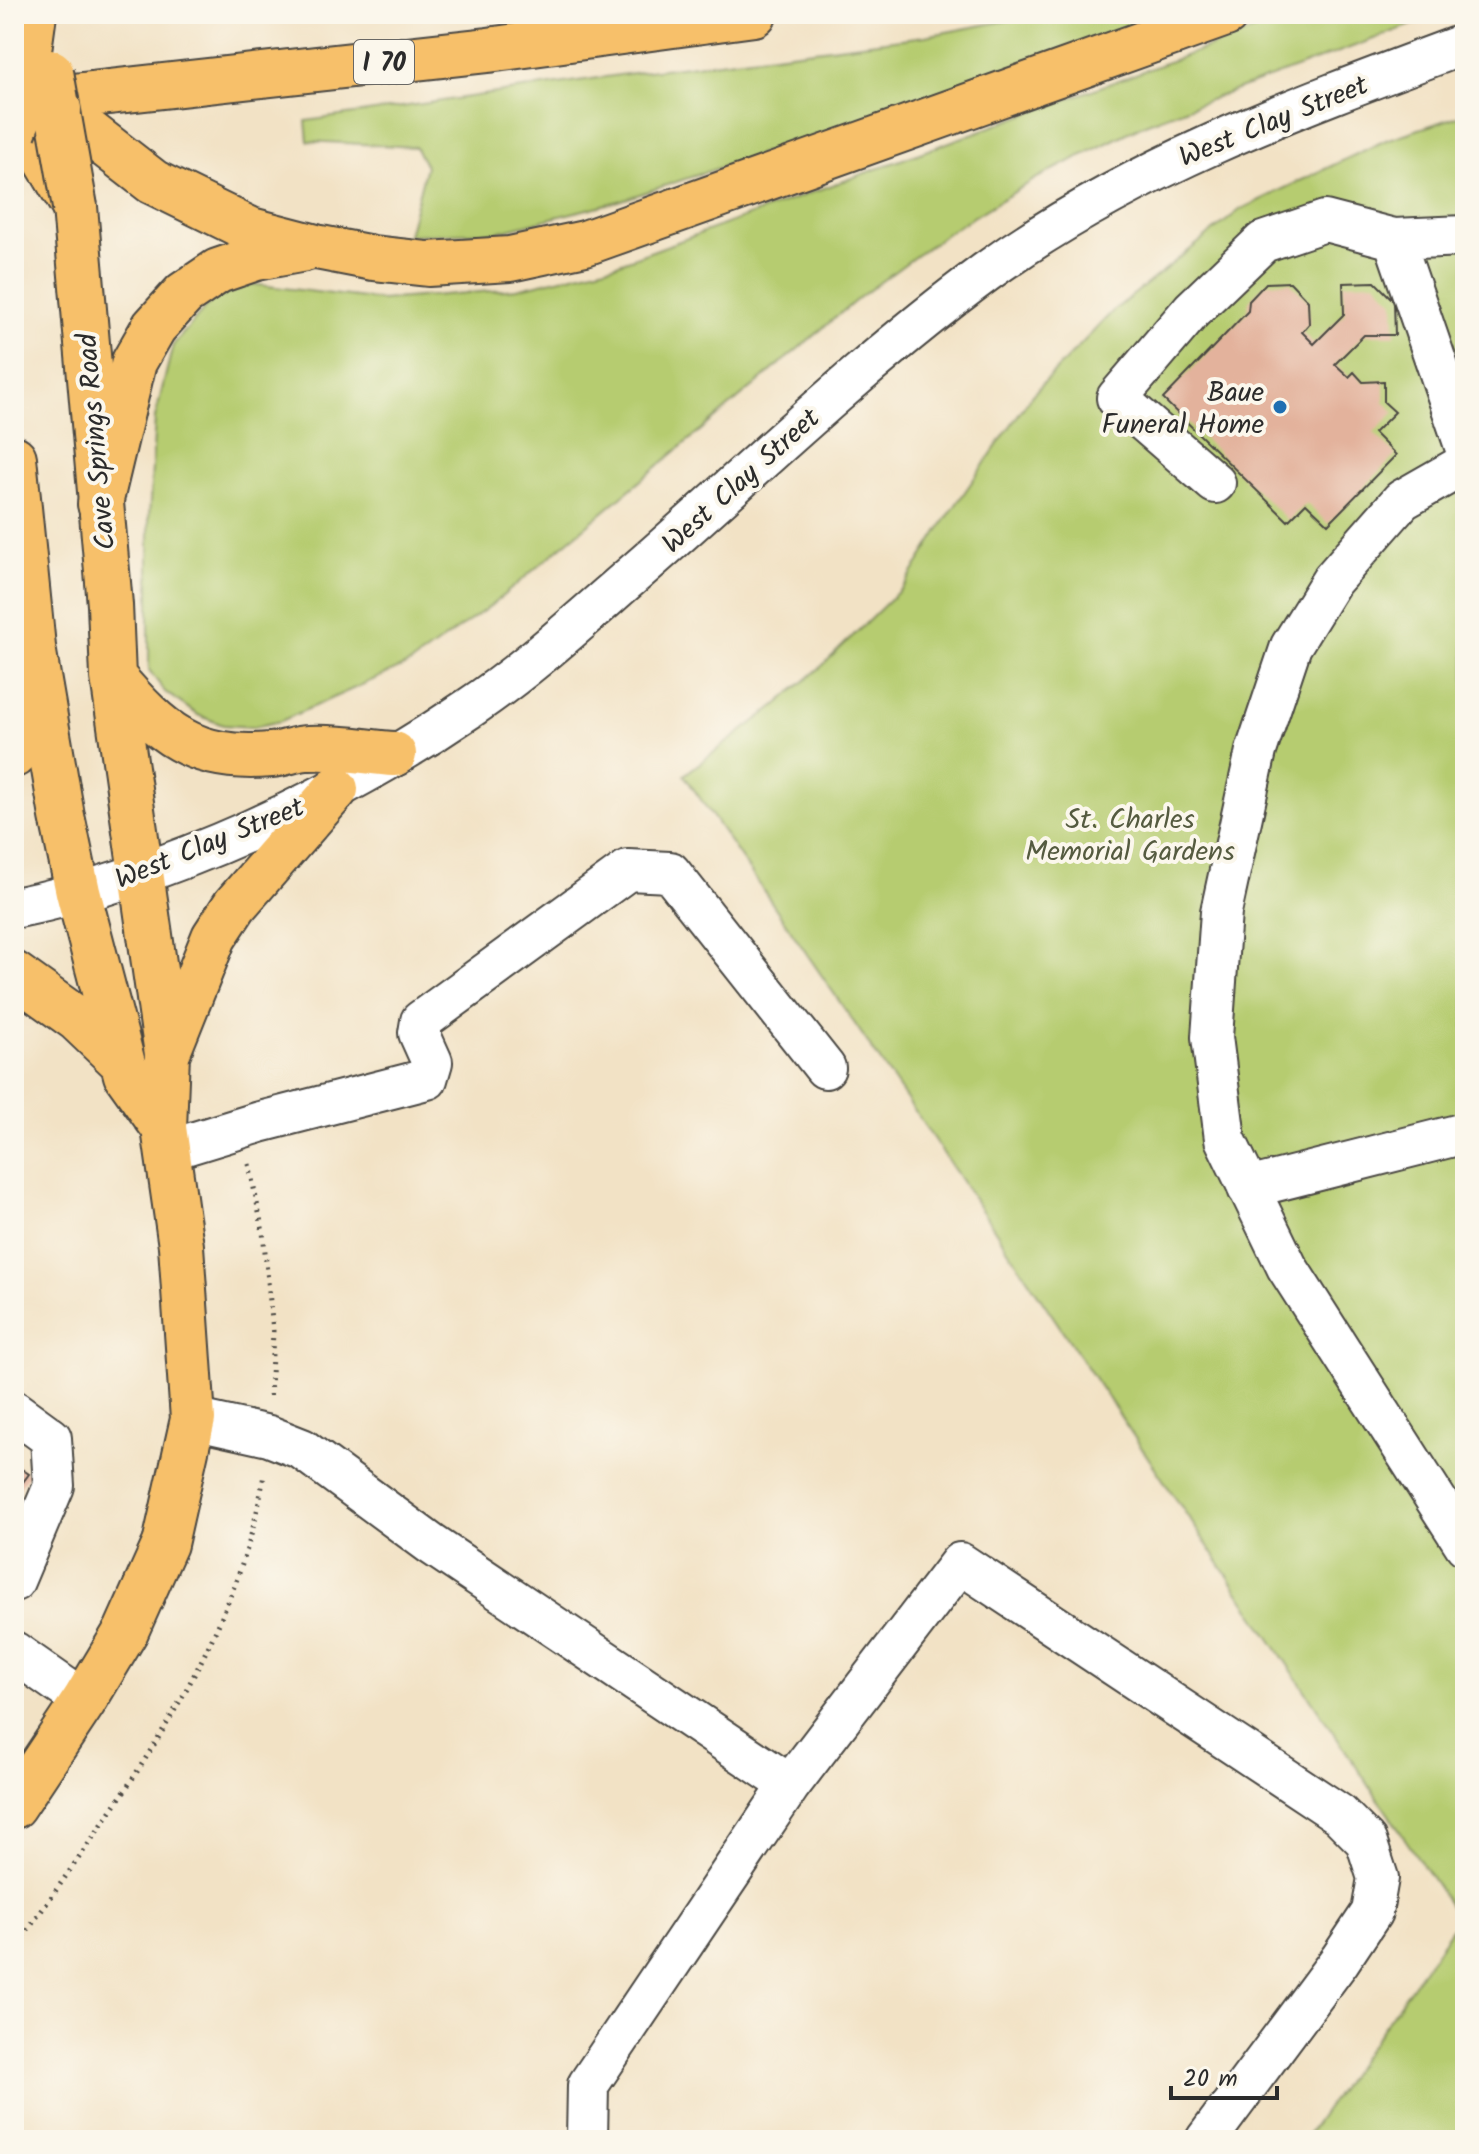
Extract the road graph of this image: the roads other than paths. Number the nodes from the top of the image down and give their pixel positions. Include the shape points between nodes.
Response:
1 (754, 14) edge
2 (1226, 14) edge
3 (27, 25) edge
4 (1465, 44) edge
5 (24, 113) edge
6 (1465, 236) edge
7 (1394, 239) junction
8 (316, 247) junction
9 (1449, 349) edge
10 (1465, 446) edge
11 (14, 458) edge
12 (1465, 464) edge
13 (1215, 483) dead end
14 (100, 504) junction
15 (33, 647) junction
16 (113, 677) junction
17 (394, 754) junction
18 (14, 755) edge
19 (336, 789) junction
20 (140, 871) junction
21 (78, 892) junction
22 (14, 908) edge
23 (14, 974) edge
24 (167, 1054) junction
25 (121, 1061) junction
26 (825, 1068) dead end
27 (1465, 1133) edge
28 (166, 1139) junction
29 (1248, 1188) junction
30 (14, 1411) edge
31 (193, 1419) junction
32 (1465, 1545) edge
33 (14, 1581) edge
34 (14, 1652) edge
35 (84, 1701) junction
36 (790, 1785) junction
37 (14, 1806) edge
38 (587, 2140) edge
39 (1206, 2140) edge

1 - 5 main road, I 70
2 - 8 main road via 585,243 510,259 428,264
3 - 5 main road, bridge
4 - 17 street, West Clay Street via 1161,166 988,271 832,398 583,619 469,709
5 - 8 main road via 251,230
5 - 14 main road, Cave Springs Road, bridge via 75,207
6 - 7 street
7 - 9 street
7 - 13 street via 1325,221 1263,242 1192,310 1117,398
8 - 14 main road via 218,271 184,294 154,327 134,362
9 - 10 street
11 - 15 main road
12 - 29 street via 1402,500 1332,580 1291,646 1256,751 1221,912 1212,1037 1225,1139
14 - 16 main road, Cave Springs Road
15 - 18 main road
15 - 21 main road
16 - 17 main road via 169,734 219,754 273,755 308,748
16 - 20 main road, Cave Springs Road
17 - 19 street, West Clay Street
19 - 20 street, West Clay Street via 260,826
19 - 24 main road via 235,905 214,937
20 - 21 street, West Clay Street
20 - 24 main road, Cave Springs Road
21 - 22 street, West Clay Street
21 - 25 main road
23 - 25 main road via 77,1019
24 - 28 main road
25 - 28 main road
26 - 28 street via 670,872 628,870 421,1021 419,1033 432,1062 427,1079 260,1122
27 - 29 street
28 - 31 main road via 181,1246
29 - 32 street via 1287,1267
30 - 33 street via 51,1438 54,1486
31 - 35 main road via 165,1544 126,1631
31 - 36 street via 302,1449 431,1544
34 - 35 street
35 - 37 main road
36 - 38 street via 588,2085
36 - 39 street via 960,1563 1339,1814 1366,1841 1378,1878 1372,1912

